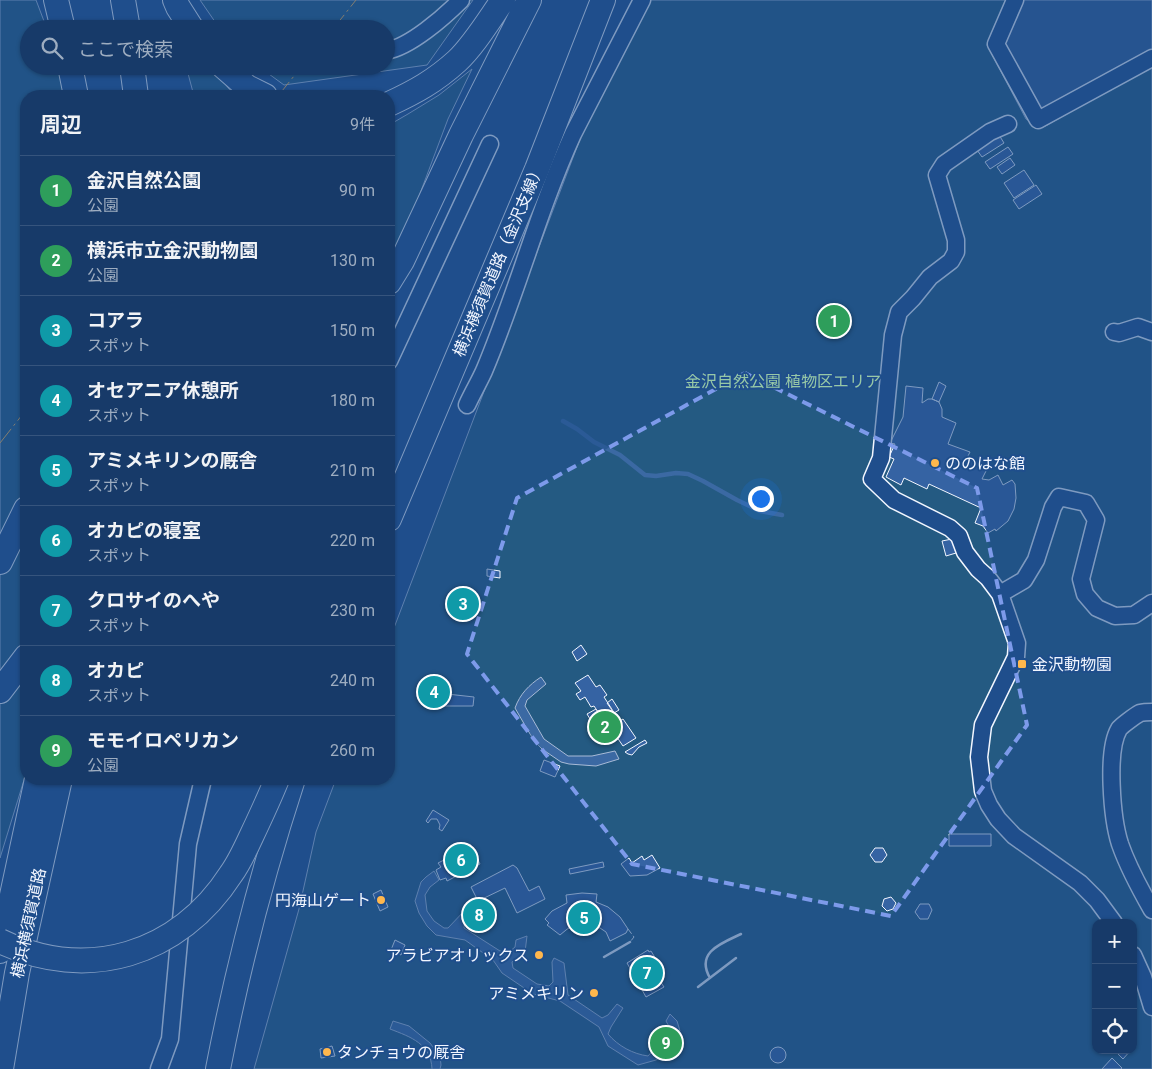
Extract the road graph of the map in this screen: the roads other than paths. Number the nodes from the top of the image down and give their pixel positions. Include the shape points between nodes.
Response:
1 (56, 0) edge
2 (123, 0) edge
3 (175, 0) edge
4 (461, 0) edge
5 (503, 0) edge
6 (529, 0) edge
7 (603, 0) edge
8 (642, 0) edge
9 (1015, 0) edge
10 (61, 20) edge
11 (126, 20) edge
12 (186, 20) edge
13 (395, 48) edge
14 (1152, 58) edge
15 (72, 75) edge
16 (133, 75) edge
17 (234, 75) edge
18 (75, 90) edge
19 (135, 90) edge
20 (254, 90) edge
21 (395, 101) edge
22 (1008, 124) dead end
23 (490, 144) dead end
24 (395, 272) edge
25 (1114, 332) dead end
26 (1152, 332) edge
27 (395, 347) edge
28 (467, 405) dead end
29 (395, 504) edge
30 (20, 521) edge
31 (0, 562) edge
32 (1000, 594) junction
33 (1152, 604) edge
34 (20, 665) edge
35 (0, 691) edge
36 (1152, 712) edge
37 (36, 785) edge
38 (59, 785) edge
39 (202, 785) edge
40 (275, 785) edge
41 (291, 785) edge
42 (1152, 910) edge
43 (1111, 919) edge
44 (0, 941) edge
45 (0, 951) edge
46 (1137, 960) edge
47 (1147, 973) edge
48 (1152, 1007) edge
49 (1, 1069) edge
50 (159, 1069) edge
51 (218, 1069) edge

1 - 10 highway
2 - 11 highway
3 - 12 highway
4 - 13 lane via 424,32
5 - 21 highway via 458,60 438,77
6 - 24 highway
7 - 29 highway, 横浜横須賀道路（金沢支線） via 537,170
8 - 28 lane via 565,152 490,356
9 - 14 lane via 996,44 1038,120
15 - 18 highway
16 - 19 highway
17 - 20 highway
22 - 32 lane via 990,132 944,164 937,175 956,240 956,252 951,261 930,277 899,312 893,335 881,458 872,479 894,500 950,528 959,536 965,552
23 - 27 lane
25 - 26 lane via 1138,327
30 - 31 highway
32 - 33 lane via 1024,580 1036,560 1059,497 1086,503 1096,520 1081,579 1085,594 1097,608 1115,616 1134,614
32 - 43 lane via 1017,643 1016,657 983,725 979,757 983,791 998,819 1014,836 1080,883
34 - 35 highway
36 - 42 lane via 1139,713 1120,728 1111,766 1120,842
37 - 45 highway, 横浜横須賀道路
38 - 49 highway, 横浜横須賀道路 via 17,974
39 - 50 lane via 188,844 170,1039
40 - 44 highway, bridge via 232,874 215,896 178,931 123,956 88,960 49,958
41 - 51 highway via 255,911
46 - 47 lane
47 - 48 lane

